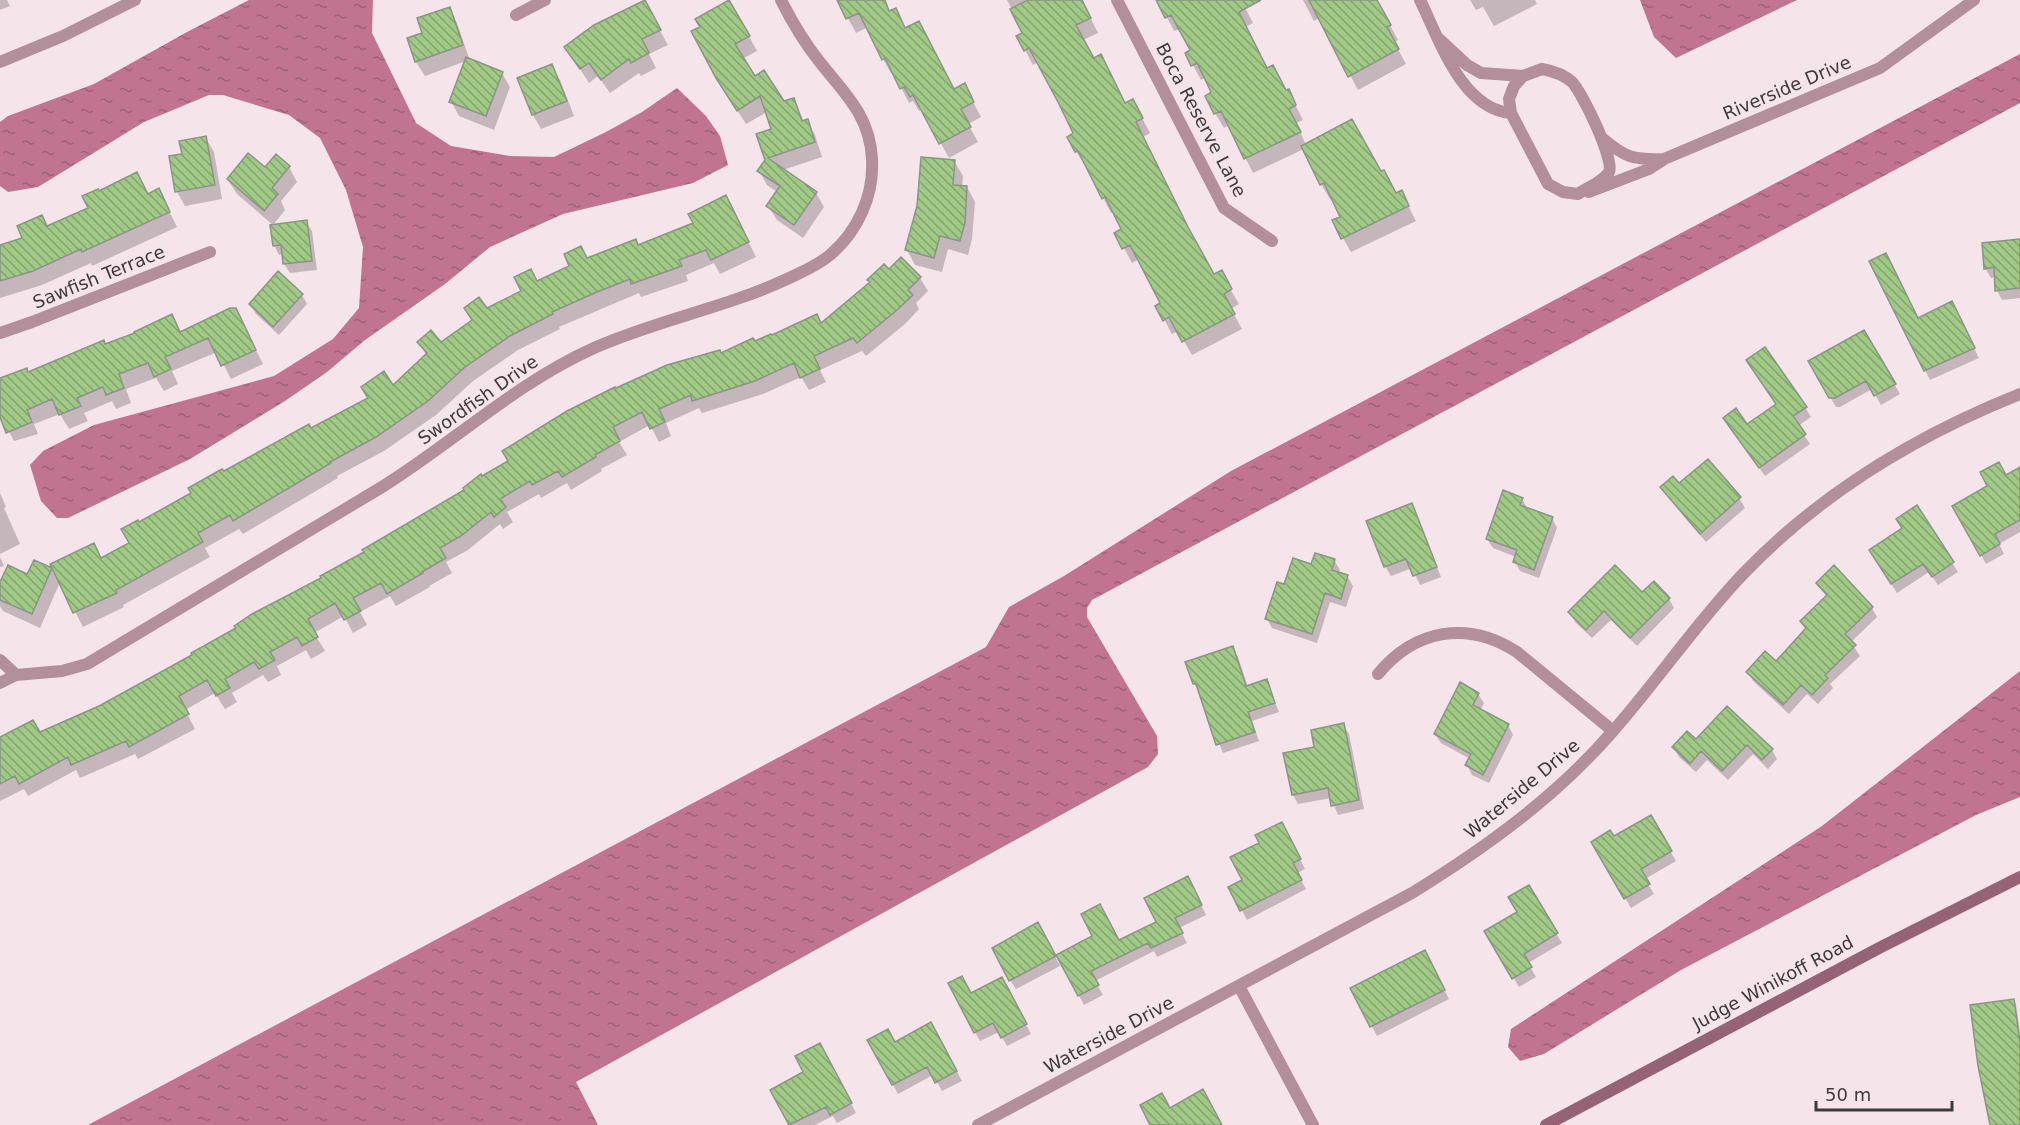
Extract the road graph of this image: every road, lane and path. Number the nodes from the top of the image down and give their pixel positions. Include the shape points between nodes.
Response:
1 (135, 0) edge
2 (545, 0) edge
3 (781, 0) edge
4 (1117, 0) edge
5 (1420, 0) edge
6 (1974, 0) edge
7 (516, 15) dead end
8 (1439, 39) junction
9 (0, 62) edge
10 (1523, 76) junction
11 (1511, 113) junction
12 (1602, 138) junction
13 (1664, 159) junction
14 (1578, 194) junction
15 (1272, 241) dead end
16 (210, 252) dead end
17 (0, 333) edge
18 (2020, 394) edge
19 (0, 660) edge
20 (1378, 674) dead end
21 (16, 675) junction
22 (0, 682) edge
23 (1612, 732) junction
24 (2020, 877) edge
25 (1239, 986) junction
26 (978, 1125) edge
27 (1313, 1125) edge
28 (1546, 1125) edge

1 - 9 street
2 - 7 street
3 - 21 street, Swordfish Drive via 803,40 855,105 869,140 872,158 867,199 852,230 829,256 775,284 594,348 549,371 408,471 87,664 62,671
4 - 15 street, Boca Reserve Lane via 1224,207
5 - 8 street
6 - 13 street, Riverside Drive via 1880,68
8 - 10 street via 1481,73
8 - 11 street via 1448,60 1484,104 1498,112
10 - 11 street via 1509,99
10 - 12 street via 1542,69 1558,72 1573,83
11 - 14 street via 1548,184
12 - 13 street, Riverside Drive via 1635,159
12 - 14 street via 1610,165 1608,173
13 - 14 street via 1614,184
16 - 17 street, Sawfish Terrace
18 - 23 street, Waterside Drive via 1926,436 1877,465 1785,534 1696,627
19 - 21 street
20 - 23 street via 1397,654 1425,639 1457,633 1482,635 1517,652
21 - 22 street, Swordfish Drive
23 - 25 street, Waterside Drive via 1556,788 1463,862
24 - 28 street, Judge Winikoff Road
25 - 26 street, Waterside Drive
25 - 27 street

